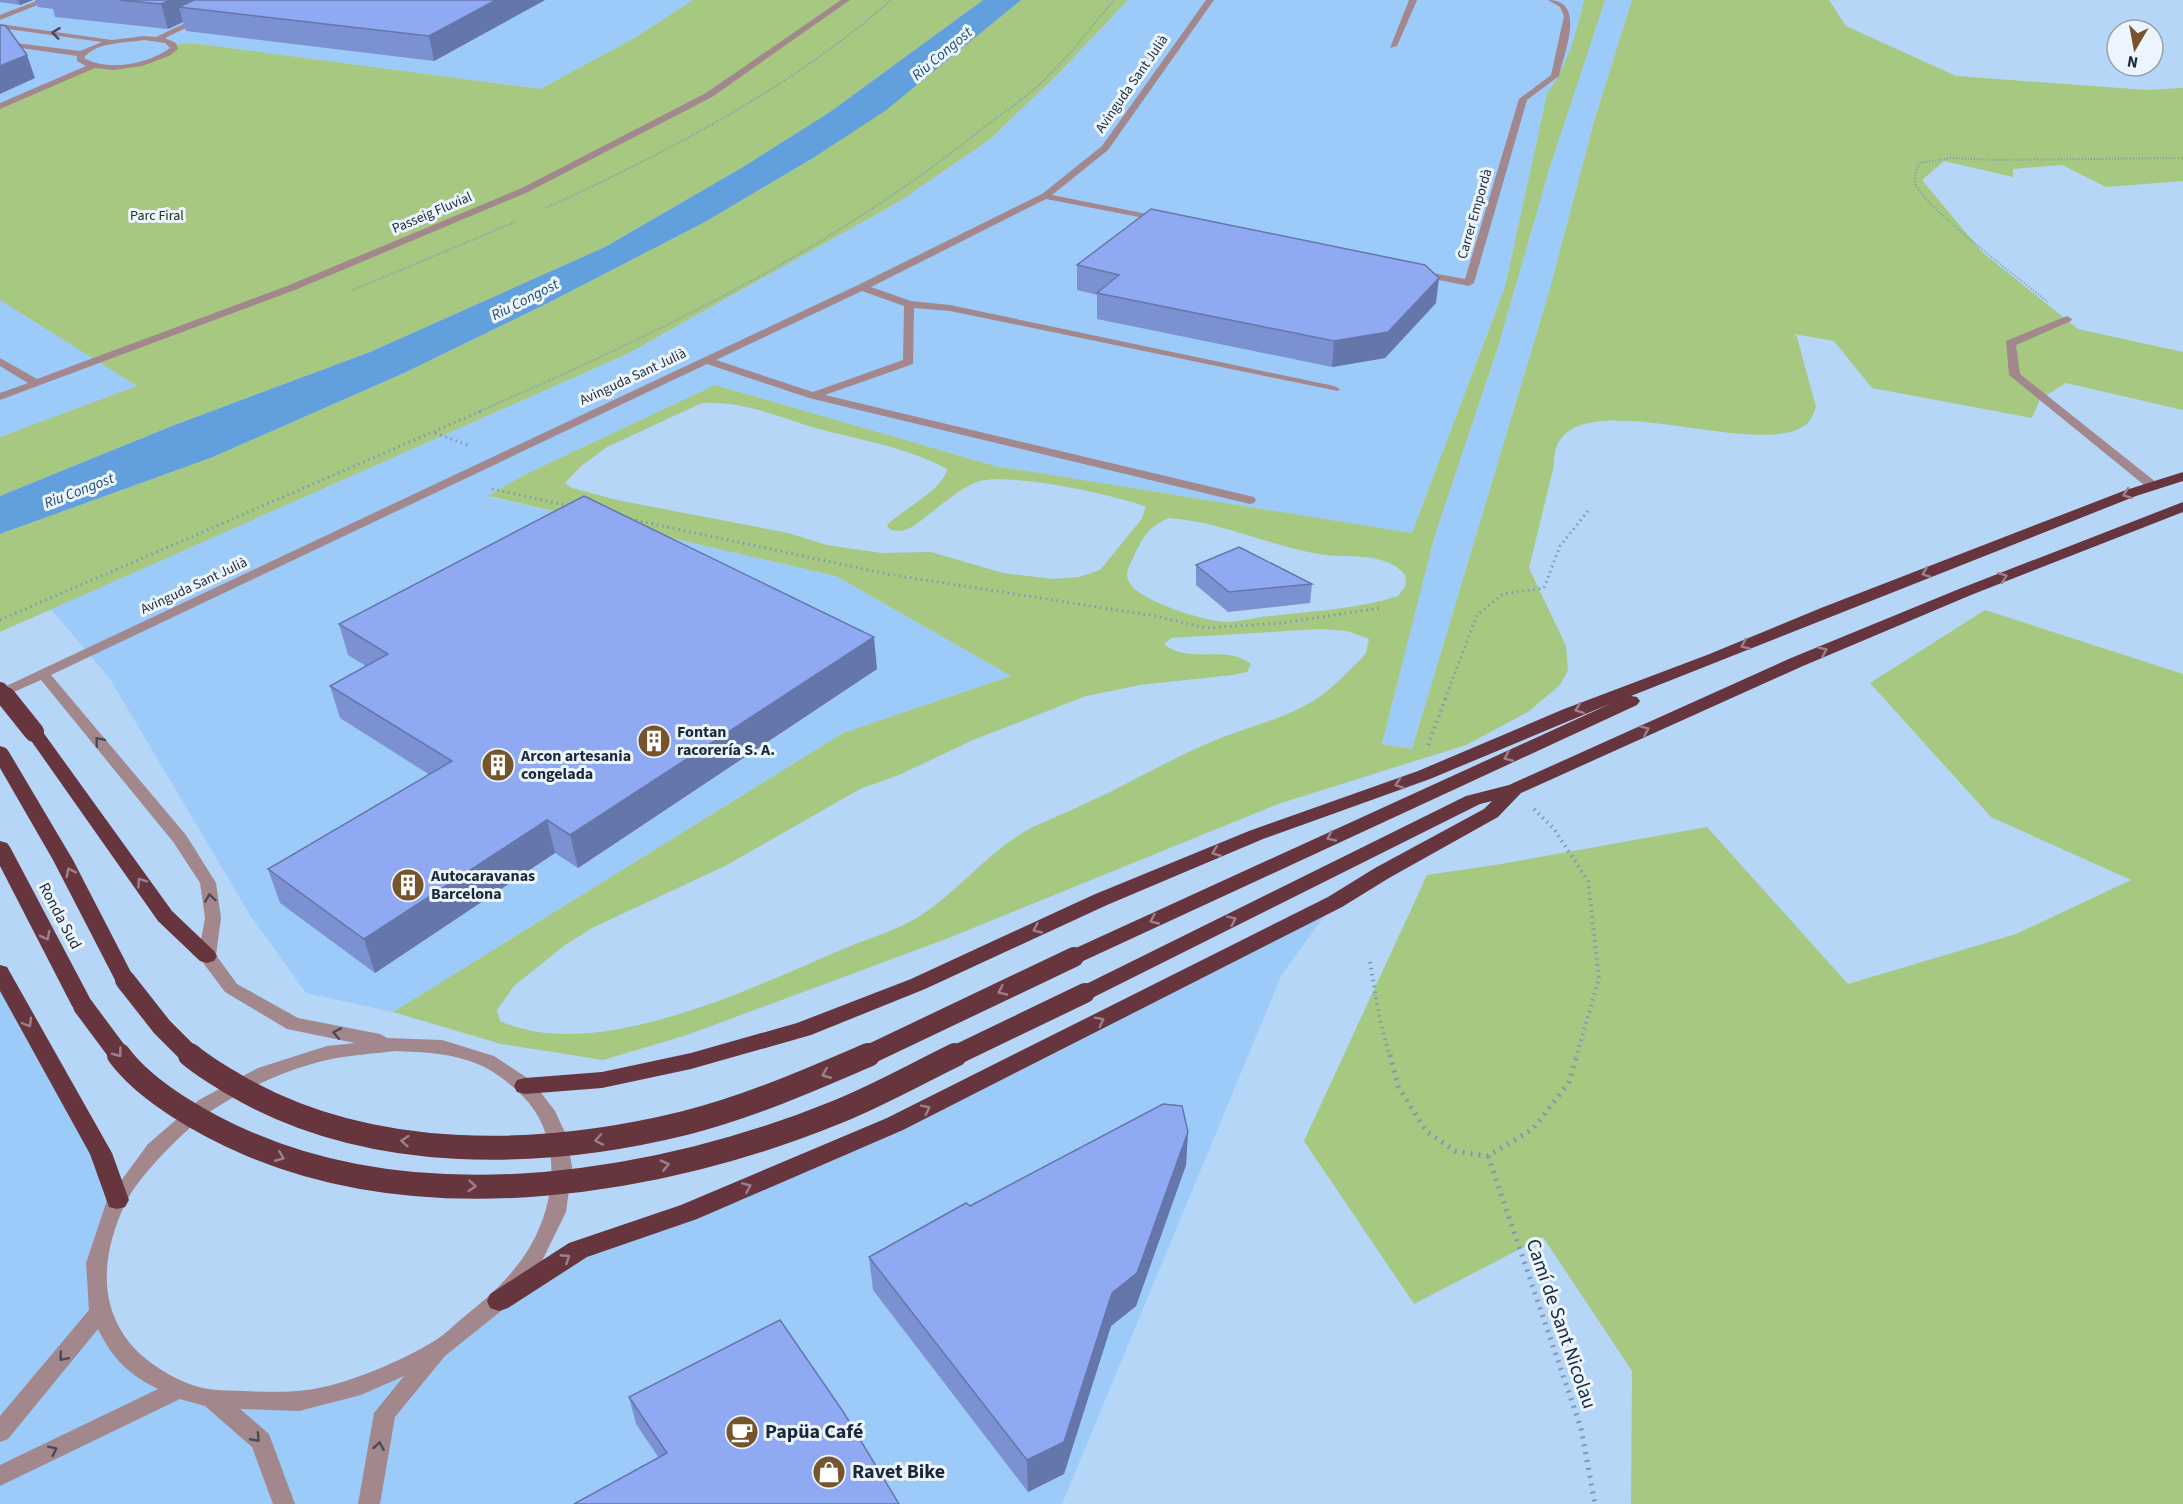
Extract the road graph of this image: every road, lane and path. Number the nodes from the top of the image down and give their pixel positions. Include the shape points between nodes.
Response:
1 (46, 0) edge
2 (846, 0) edge
3 (1114, 0) edge
4 (1210, 0) edge
5 (1413, 0) edge
6 (1552, 0) edge
7 (212, 15) edge
8 (0, 18) edge
9 (0, 26) edge
10 (158, 39) junction
11 (112, 42) junction
12 (0, 43) edge
13 (1393, 46) dead end
14 (82, 54) junction
15 (94, 65) junction
16 (21, 88) edge
17 (38, 90) junction
18 (0, 106) edge
19 (2183, 158) edge
20 (1045, 196) junction
21 (1171, 222) edge
22 (1412, 272) edge
23 (862, 287) junction
24 (909, 304) junction
25 (2067, 319) joint
26 (705, 360) junction
27 (0, 361) edge
28 (36, 383) junction
29 (1334, 389) dead end
30 (813, 396) junction
31 (0, 397) edge
32 (2183, 476) edge
33 (450, 480) junction
34 (2152, 486) junction
35 (1250, 500) dead end
36 (576, 507) edge
37 (2183, 507) edge
38 (1588, 511) dead end
39 (622, 518) edge
40 (1379, 608) dead end
41 (0, 620) edge
42 (1713, 659) junction
43 (44, 674) junction
44 (0, 692) edge
45 (1427, 746) dead end
46 (0, 752) edge
47 (1515, 789) junction
48 (0, 846) edge
49 (207, 956) junction
50 (1370, 962) dead end
51 (0, 972) edge
52 (394, 1044) junction
53 (525, 1086) junction
54 (1488, 1156) junction
55 (117, 1200) junction
56 (499, 1302) junction
57 (100, 1312) junction
58 (440, 1349) junction
59 (179, 1389) junction
60 (212, 1399) junction
61 (0, 1432) edge
62 (0, 1476) edge
63 (285, 1504) edge
64 (369, 1504) edge
65 (1595, 1504) edge

1 - 8 street
2 - 28 street, Passeig Fluvial via 709,95 525,190 291,288
3 - 41 path via 1051,74 932,169 780,265 596,361
4 - 20 street, Avinguda Sant Julià via 1105,148
5 - 13 street
6 - 22 street, Carrer Empordà via 1563,6 1568,16 1555,76 1523,99 1469,283
7 - 10 street
11 -> 9 street
10 - 11 street
10 - 15 street via 174,49 159,59
11 - 14 street
12 - 14 street
14 - 15 street via 84,63
15 - 17 street
16 - 17 street
17 - 18 street
19 - 25 path via 1956,158 1919,163 1916,186 1936,210
20 - 21 street
20 - 23 street, Avinguda Sant Julià
23 - 24 street
23 - 26 street, Avinguda Sant Julià
24 - 29 street via 950,309
24 - 30 street via 909,362
25 - 34 street via 2010,343 2015,375
26 - 30 street
26 - 33 street, Avinguda Sant Julià
27 - 28 street
28 - 31 street, Passeig Fluvial
30 - 35 street
32 - 34 highway
33 - 36 path
33 - 43 street, Avinguda Sant Julià
34 -> 42 highway
47 -> 37 highway via 1797,662
38 - 45 path via 1563,536 1551,559 1544,588 1503,594 1477,615
39 - 40 path via 887,574 1155,616 1206,628
42 -> 46 highway, bridge via 1592,720 832,1071 748,1104 669,1126 574,1144 491,1149 389,1140 316,1123 252,1095 207,1068 166,1034 125,980 63,860
42 -> 53 highway via 1570,713 1424,775 1246,839 1100,900 918,984 803,1029 691,1061 602,1080
43 - 44 street, Avinguda Sant Julià
49 -> 43 street via 213,918 208,883 180,838
49 -> 44 highway, bridge via 165,916 34,732
48 -> 47 highway, Ronda Sud, bridge via 83,1006 123,1060 163,1096 213,1129 288,1161 373,1180 495,1188 610,1177 719,1153 837,1112 1473,800
47 - 54 path via 1554,829 1588,881 1599,979 1569,1082 1533,1129
56 -> 47 highway via 578,1250 689,1212 895,1124 1335,902 1491,813
52 -> 49 street via 292,1024 231,988
50 - 54 path via 1380,1020 1398,1086 1426,1131 1455,1151
51 -> 55 highway via 102,1153
52 - 53 street via 442,1047 488,1061
52 - 55 street via 327,1053 264,1073 206,1106 155,1149
53 - 56 street via 546,1111 558,1137 562,1167 556,1212 531,1263
54 - 65 path, Camí de Sant Nicolau via 1581,1428
55 - 57 street via 96,1263
56 - 58 street
57 - 59 street via 116,1344 145,1372
57 -> 61 street
58 - 60 street via 362,1386 299,1401
64 -> 58 street via 384,1413
59 - 60 street
62 -> 59 street
60 -> 63 street via 261,1441

